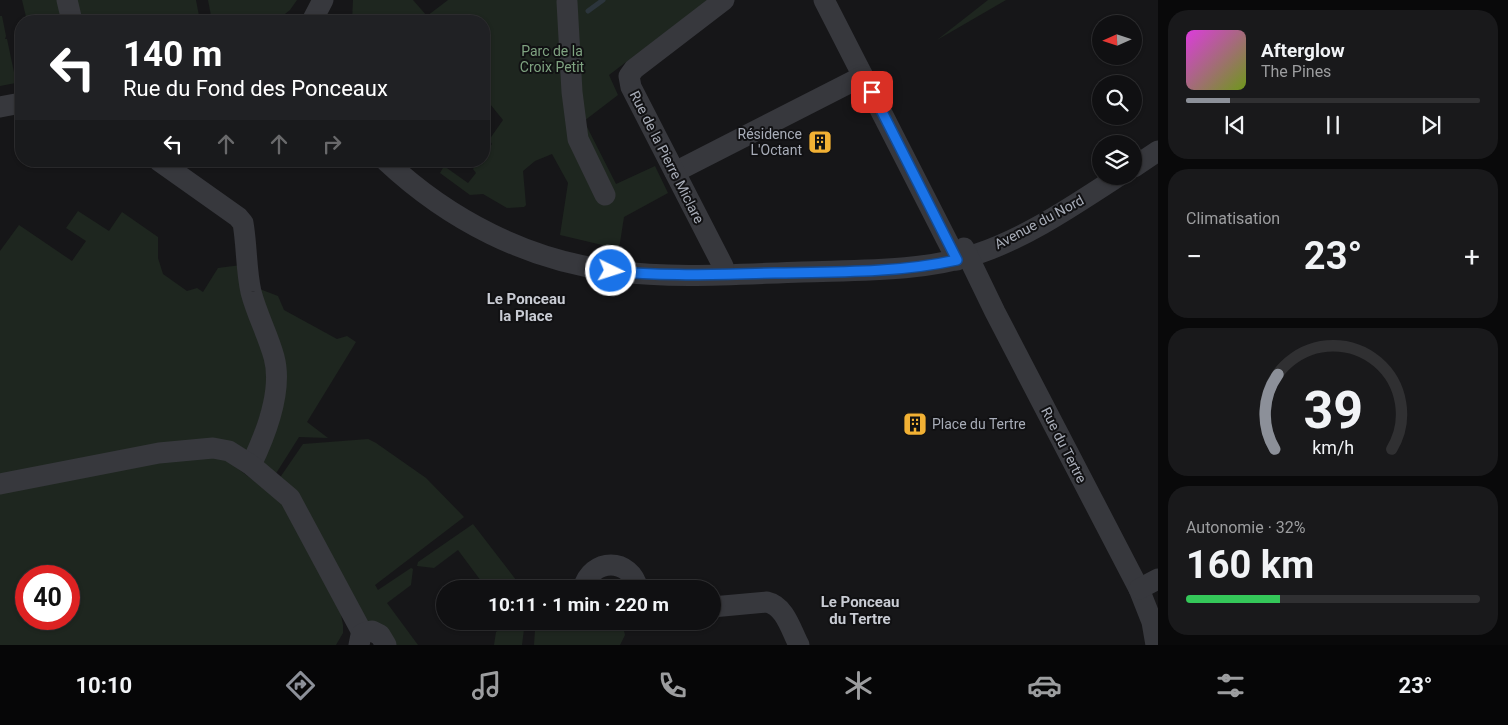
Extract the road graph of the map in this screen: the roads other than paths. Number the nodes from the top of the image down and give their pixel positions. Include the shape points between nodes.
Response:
1 (68, 0) edge
2 (323, 0) edge
3 (724, 0) edge
4 (824, 0) edge
5 (567, 1) edge
6 (71, 15) edge
7 (315, 15) edge
8 (863, 76) junction
9 (15, 103) edge
10 (0, 107) edge
11 (15, 112) edge
12 (0, 116) edge
13 (1158, 142) edge
14 (1142, 152) edge
15 (1158, 152) edge
16 (1142, 162) edge
17 (167, 167) edge
18 (393, 167) edge
19 (405, 167) edge
20 (675, 172) junction
21 (1092, 183) edge
22 (1104, 185) edge
23 (605, 195) dead end
24 (960, 254) junction
25 (723, 266) junction
26 (251, 465) junction
27 (0, 484) edge
28 (1158, 579) edge
29 (586, 580) edge
30 (635, 580) edge
31 (1139, 589) junction
32 (721, 606) edge
33 (361, 639) edge
34 (386, 645) edge
35 (799, 645) edge
36 (1156, 645) edge

1 - 6 street
2 - 7 street
3 - 20 street, Rue de la Pierre Miclare via 629,76 631,87
4 - 8 street, Rue du Tertre
5 - 23 street via 578,139
8 - 20 street
8 - 24 street, Rue du Tertre
9 - 10 street
11 - 12 street
13 - 14 street
15 - 16 street
17 - 26 street via 242,223 250,286 273,352 276,374 270,417
18 - 24 street, Avenue du Nord via 436,202 487,234 522,248 593,268 664,274 886,270
19 - 25 street, Avenue du Nord via 470,215 498,230 550,249 626,264
20 - 25 street, Rue de la Pierre Miclare
21 - 24 street, Avenue du Nord via 1025,223
22 - 24 street, Avenue du Nord via 1004,243
24 - 25 street, Avenue du Nord via 878,261
24 - 31 street, Rue du Tertre
26 - 27 street via 222,449 190,449 149,454
26 - 33 street via 294,504
28 - 31 street
29 - 30 street via 597,568 608,565 627,570
31 - 36 street, Rue du Tertre via 1152,622
32 - 35 street via 774,604 780,609
33 - 34 street via 368,632 376,633

